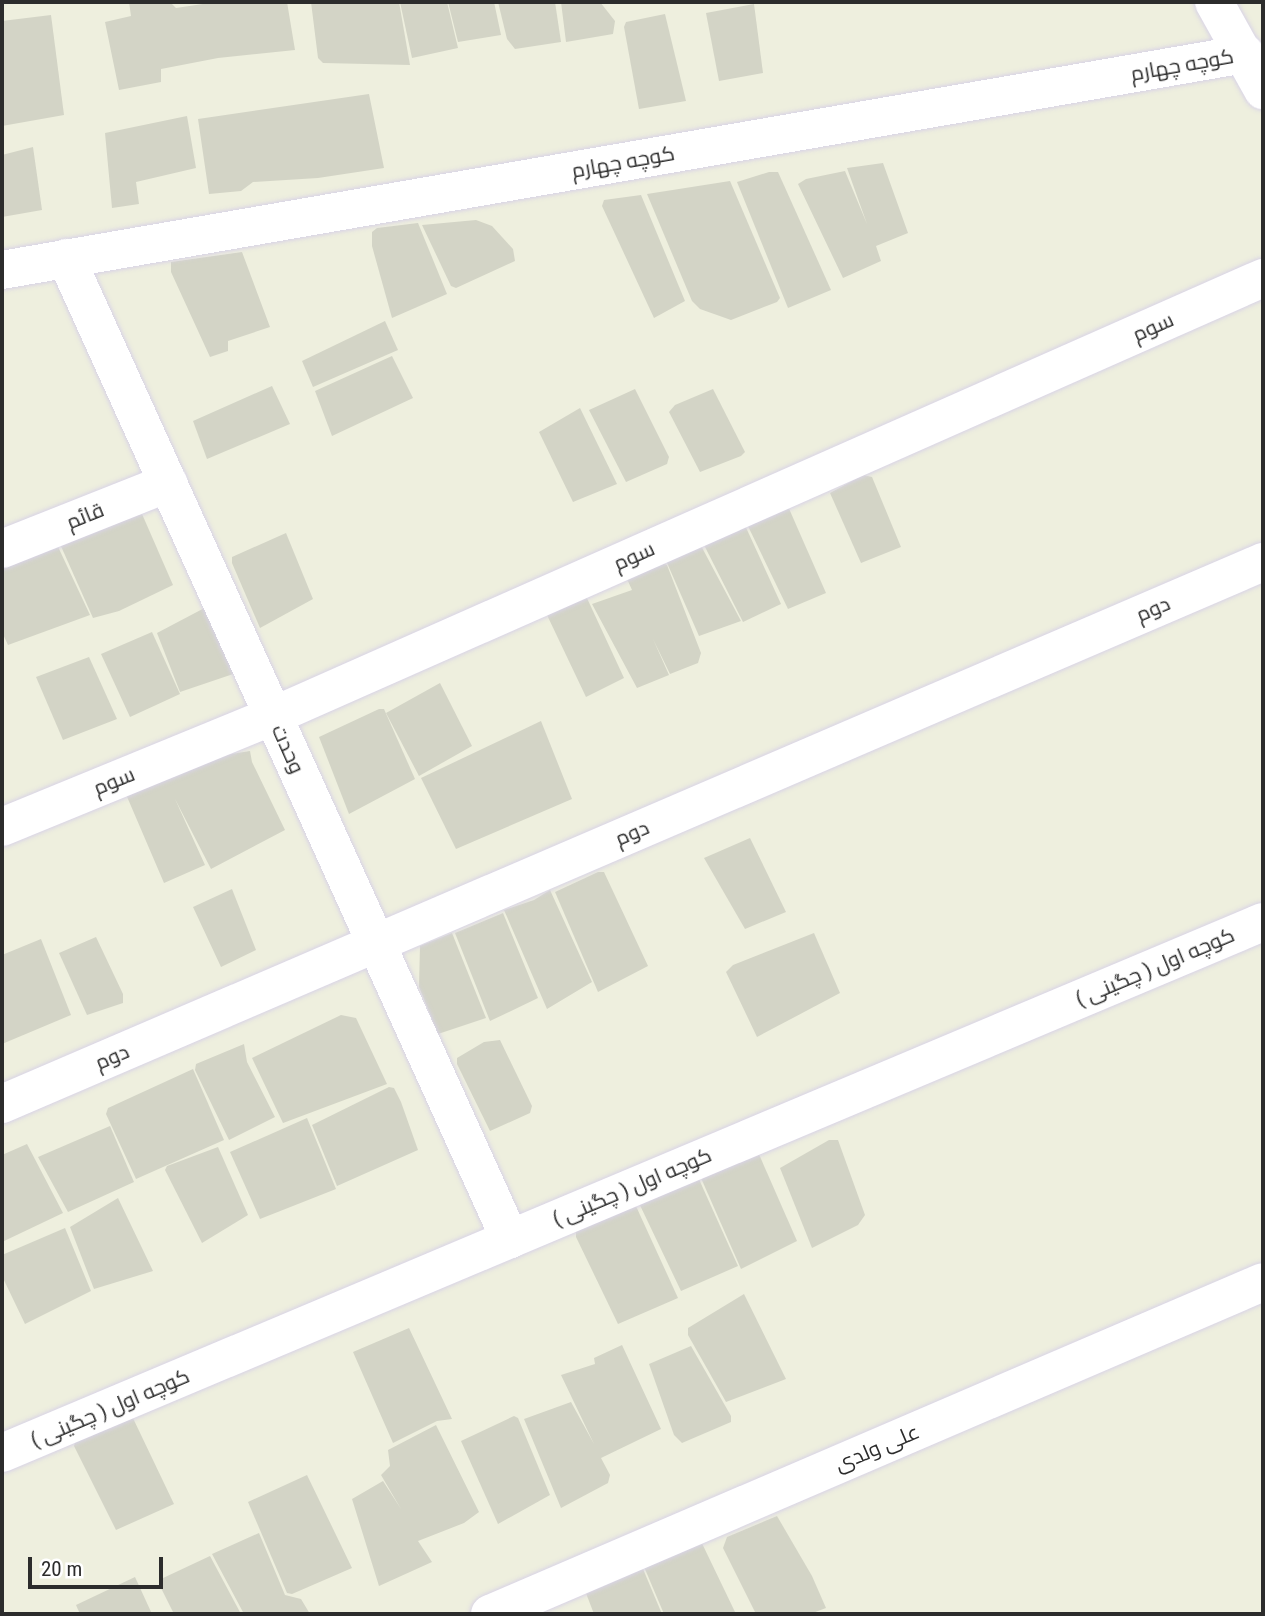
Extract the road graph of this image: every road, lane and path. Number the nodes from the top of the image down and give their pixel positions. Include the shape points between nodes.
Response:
1 (1214, 2) edge
2 (1245, 54) junction
3 (1263, 90) edge
4 (66, 258) junction
5 (2, 270) edge
6 (1263, 278) edge
7 (168, 483) junction
8 (2, 549) edge
9 (1263, 562) edge
10 (273, 716) junction
11 (2, 827) edge
12 (1263, 922) edge
13 (376, 943) junction
14 (2, 1104) edge
15 (510, 1239) junction
16 (1263, 1282) edge
17 (2, 1453) edge
18 (491, 1614) edge

1 - 2 street
2 - 3 street
2 - 4 street, کوچه چهارم
4 - 5 street, کوچه چهارم
4 - 7 street, وحدت
6 - 10 street, سوم
7 - 8 street, قائم
7 - 10 street, وحدت
9 - 13 street, دوم
10 - 11 street, سوم
10 - 13 street, وحدت
12 - 15 street, کوچه اول ( چگینی )
13 - 14 street, دوم
13 - 15 street, وحدت
15 - 17 street, کوچه اول ( چگینی )
16 - 18 street, علی ولدی

